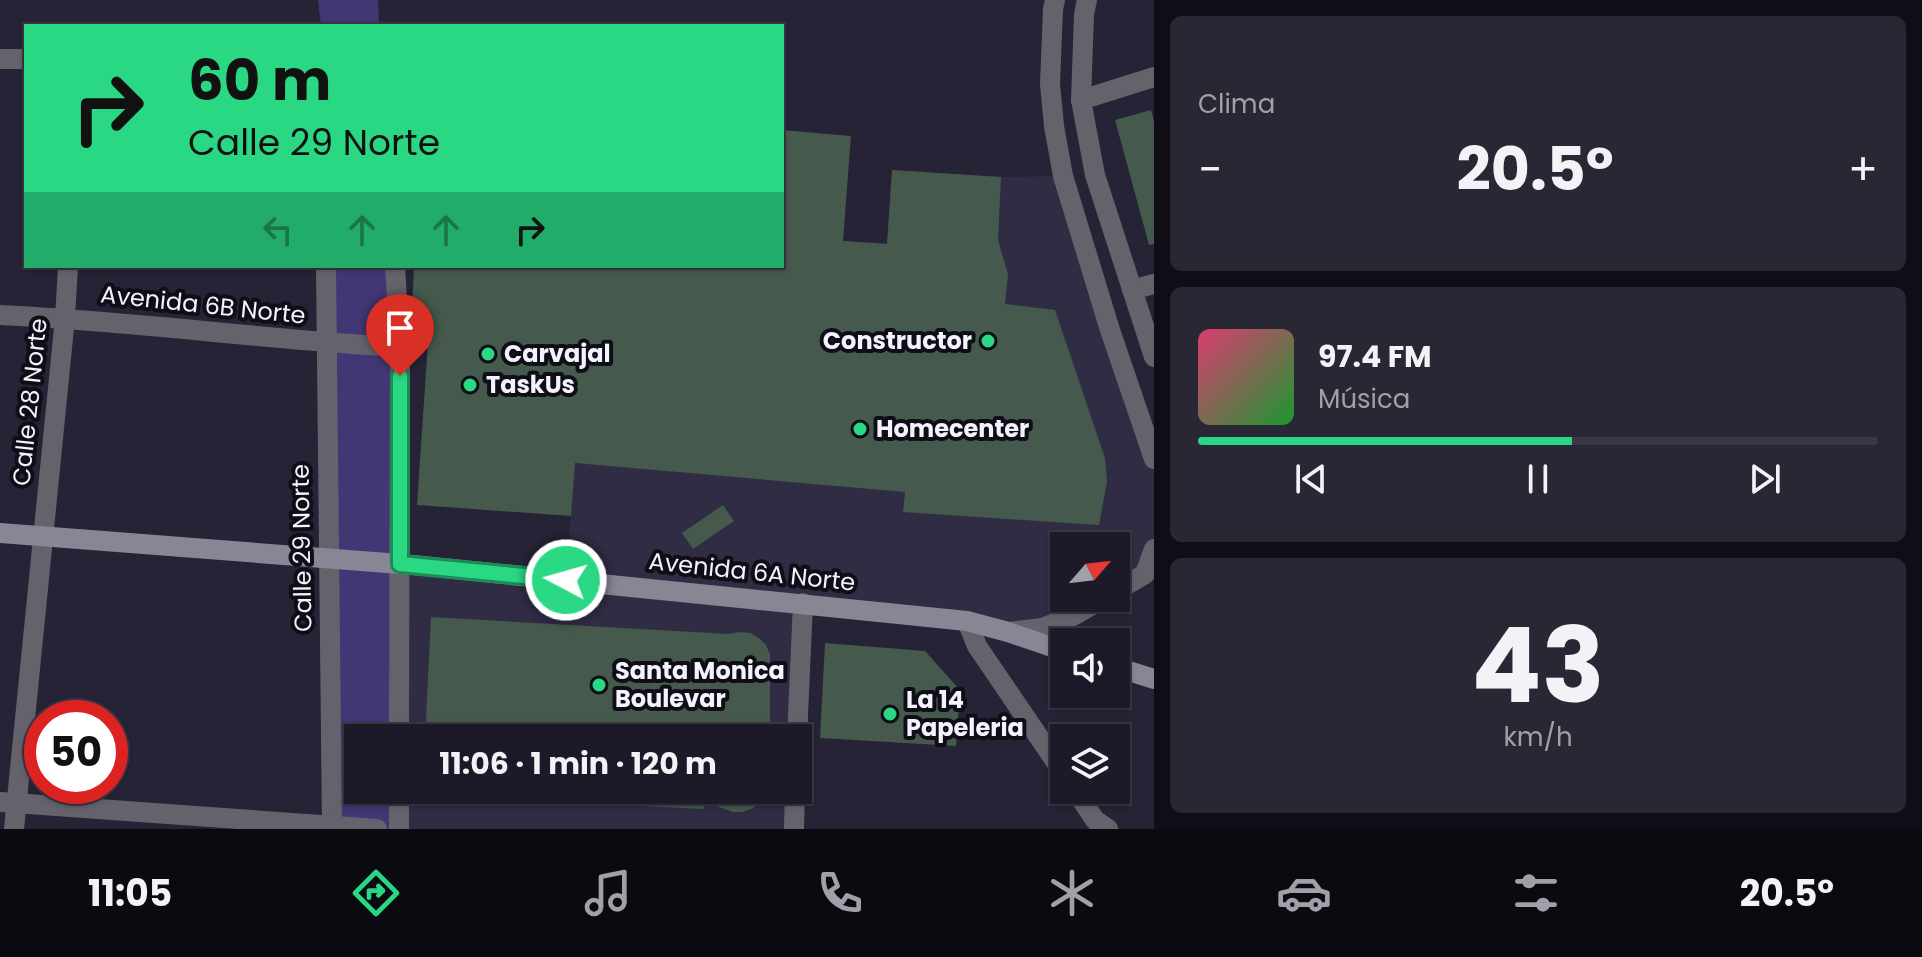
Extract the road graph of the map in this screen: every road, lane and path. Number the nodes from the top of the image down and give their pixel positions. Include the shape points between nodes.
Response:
1 (1055, 0) edge
2 (1087, 0) edge
3 (0, 59) edge
4 (24, 59) edge
5 (1154, 77) edge
6 (1081, 100) junction
7 (68, 268) edge
8 (326, 268) edge
9 (395, 268) edge
10 (1154, 284) edge
11 (1132, 290) junction
12 (0, 315) edge
13 (65, 318) junction
14 (326, 343) junction
15 (400, 347) junction
16 (1154, 357) edge
17 (1154, 459) edge
18 (0, 533) edge
19 (43, 536) junction
20 (1154, 549) edge
21 (328, 559) junction
22 (400, 564) junction
23 (1150, 572) edge
24 (1130, 583) edge
25 (803, 603) junction
26 (1080, 612) edge
27 (967, 621) junction
28 (1008, 632) junction
29 (1050, 646) edge
30 (1130, 671) edge
31 (1154, 679) edge
32 (399, 724) edge
33 (798, 724) edge
34 (1050, 753) edge
35 (9, 803) edge
36 (399, 804) edge
37 (795, 804) edge
38 (1085, 804) edge
39 (1100, 826) edge
40 (332, 828) edge
41 (14, 829) edge
42 (377, 829) edge
43 (399, 829) edge
44 (794, 829) edge

1 - 17 street via 1050,84 1063,176
2 - 6 street
3 - 4 street
5 - 6 street
6 - 11 street via 1095,175
7 - 13 street, Calle 28 Norte
8 - 14 street, Calle 29 Norte
9 - 15 street
10 - 11 street
11 - 16 street
12 - 13 street, Avenida 6B Norte
13 - 14 street, Avenida 6B Norte
13 - 19 street, Calle 28 Norte
14 - 15 street, Avenida 6B Norte
14 - 21 street, Calle 29 Norte
15 - 22 street
18 - 19 main road, Avenida 6A Norte
19 - 21 main road, Avenida 6A Norte
19 - 35 street, Calle 28 Norte
20 - 23 street
21 - 22 main road, Avenida 6A Norte
21 - 40 street, Calle 29 Norte
22 - 25 main road, Avenida 6A Norte
22 - 32 street
23 - 24 street
25 - 27 main road, Avenida 6A Norte
25 - 33 street
26 - 28 street via 1042,628
27 - 28 main road, Avenida 6A Norte
27 - 34 street via 977,646
28 - 29 main road, Avenida 6A Norte
30 - 31 main road
35 - 40 street
35 - 41 street, Calle 28 Norte
36 - 43 street
37 - 44 street
38 - 39 street
40 - 42 street

